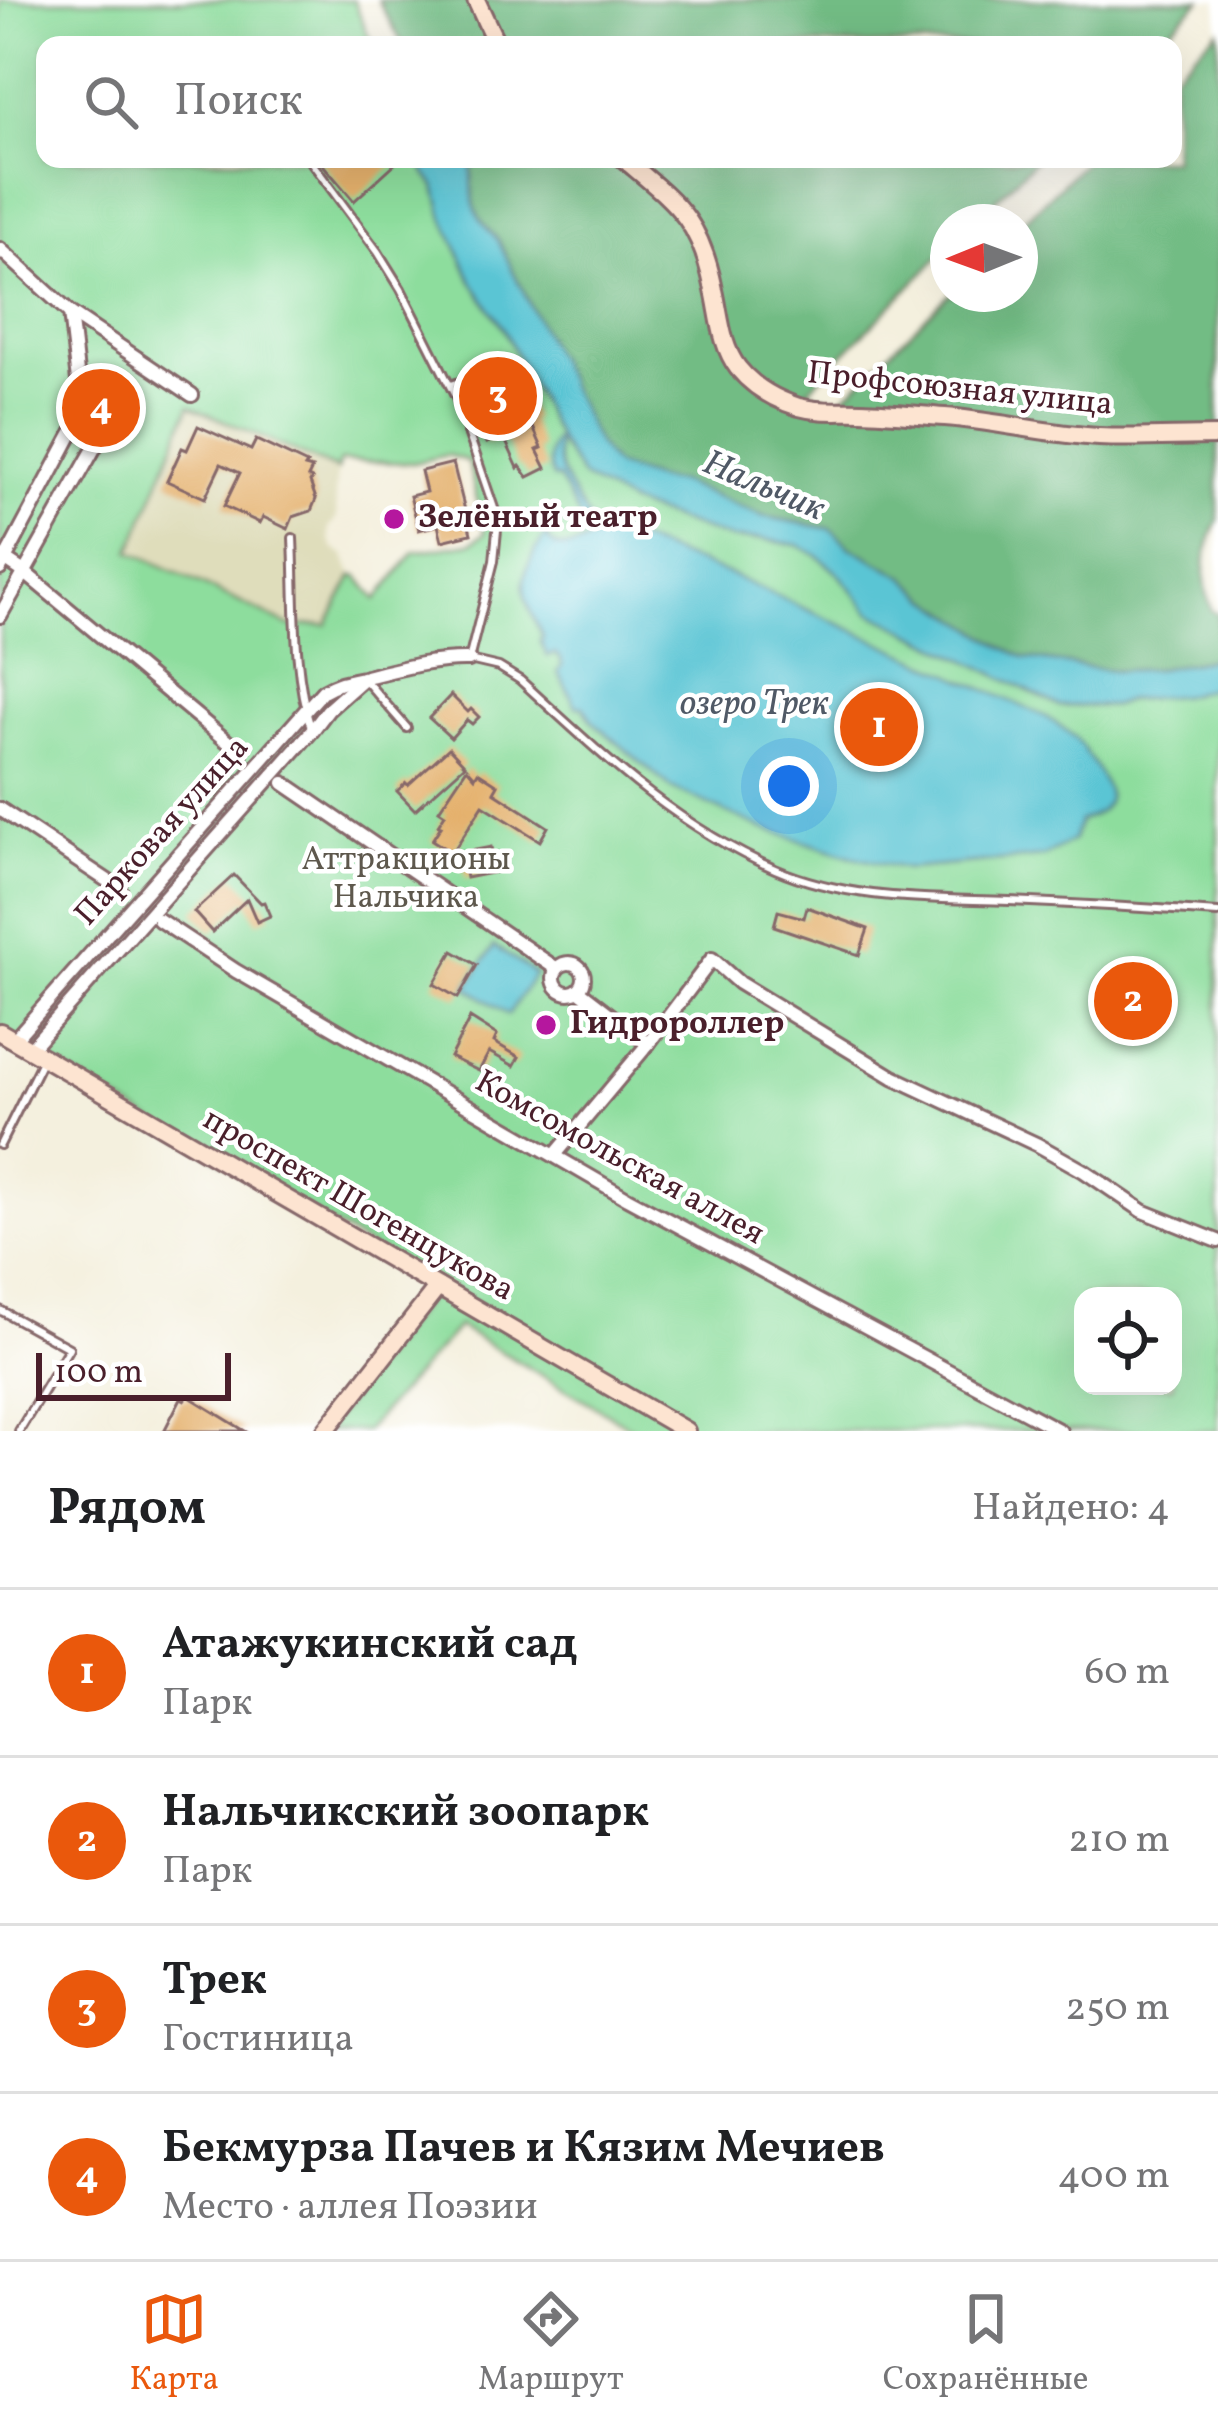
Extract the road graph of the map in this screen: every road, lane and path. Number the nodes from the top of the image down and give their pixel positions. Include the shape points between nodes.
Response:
1 (476, 0) edge
2 (493, 36) edge
3 (316, 168) edge
4 (634, 168) edge
5 (0, 249) edge
6 (70, 313) junction
7 (519, 378) dead end
8 (450, 385) junction
9 (192, 395) dead end
10 (82, 415) junction
11 (1218, 436) edge
12 (293, 538) dead end
13 (2, 562) edge
14 (23, 572) junction
15 (0, 616) edge
16 (469, 660) junction
17 (363, 679) junction
18 (305, 710) junction
19 (406, 728) dead end
20 (312, 731) junction
21 (241, 753) dead end
22 (284, 783) dead end
23 (0, 809) edge
24 (120, 890) dead end
25 (1218, 913) edge
26 (160, 920) dead end
27 (556, 969) junction
28 (578, 990) junction
29 (648, 1044) junction
30 (22, 1045) edge
31 (0, 1144) edge
32 (555, 1154) junction
33 (1218, 1241) edge
34 (438, 1287) junction
35 (0, 1310) edge
36 (19, 1431) edge
37 (325, 1431) edge
38 (686, 1431) edge
39 (1060, 1431) edge

1 - 2 street
3 - 8 lane via 401,289
4 - 11 street, Профсоюзная улица via 691,221 730,355 770,395 826,412 953,417 1099,437
5 - 6 street
6 - 9 street
6 - 10 street
7 - 8 lane via 491,372
8 - 16 lane via 498,520
10 - 13 street
10 - 14 street via 105,429
12 - 18 lane
13 - 14 street
14 - 15 street
14 - 21 street
16 - 17 street, Парковая улица
16 - 25 lane via 520,680 637,786 776,869 867,895
17 - 18 street, Парковая улица via 335,684
17 - 19 lane
17 - 20 street, Парковая улица
18 - 20 lane
18 - 30 street, Парковая улица
20 - 30 street, Парковая улица
22 - 27 street
23 - 24 street
26 - 32 street, Комсомольская аллея
27 - 28 street via 558,988
27 - 28 street via 578,965
28 - 29 street
29 - 32 street
29 - 33 street via 712,959 893,1076 1038,1145 1143,1211
30 - 31 lane
30 - 34 street, проспект Шогенцукова
32 - 39 street, Комсомольская аллея
34 - 37 street
34 - 38 street, проспект Шогенцукова
35 - 36 lane via 69,1348

